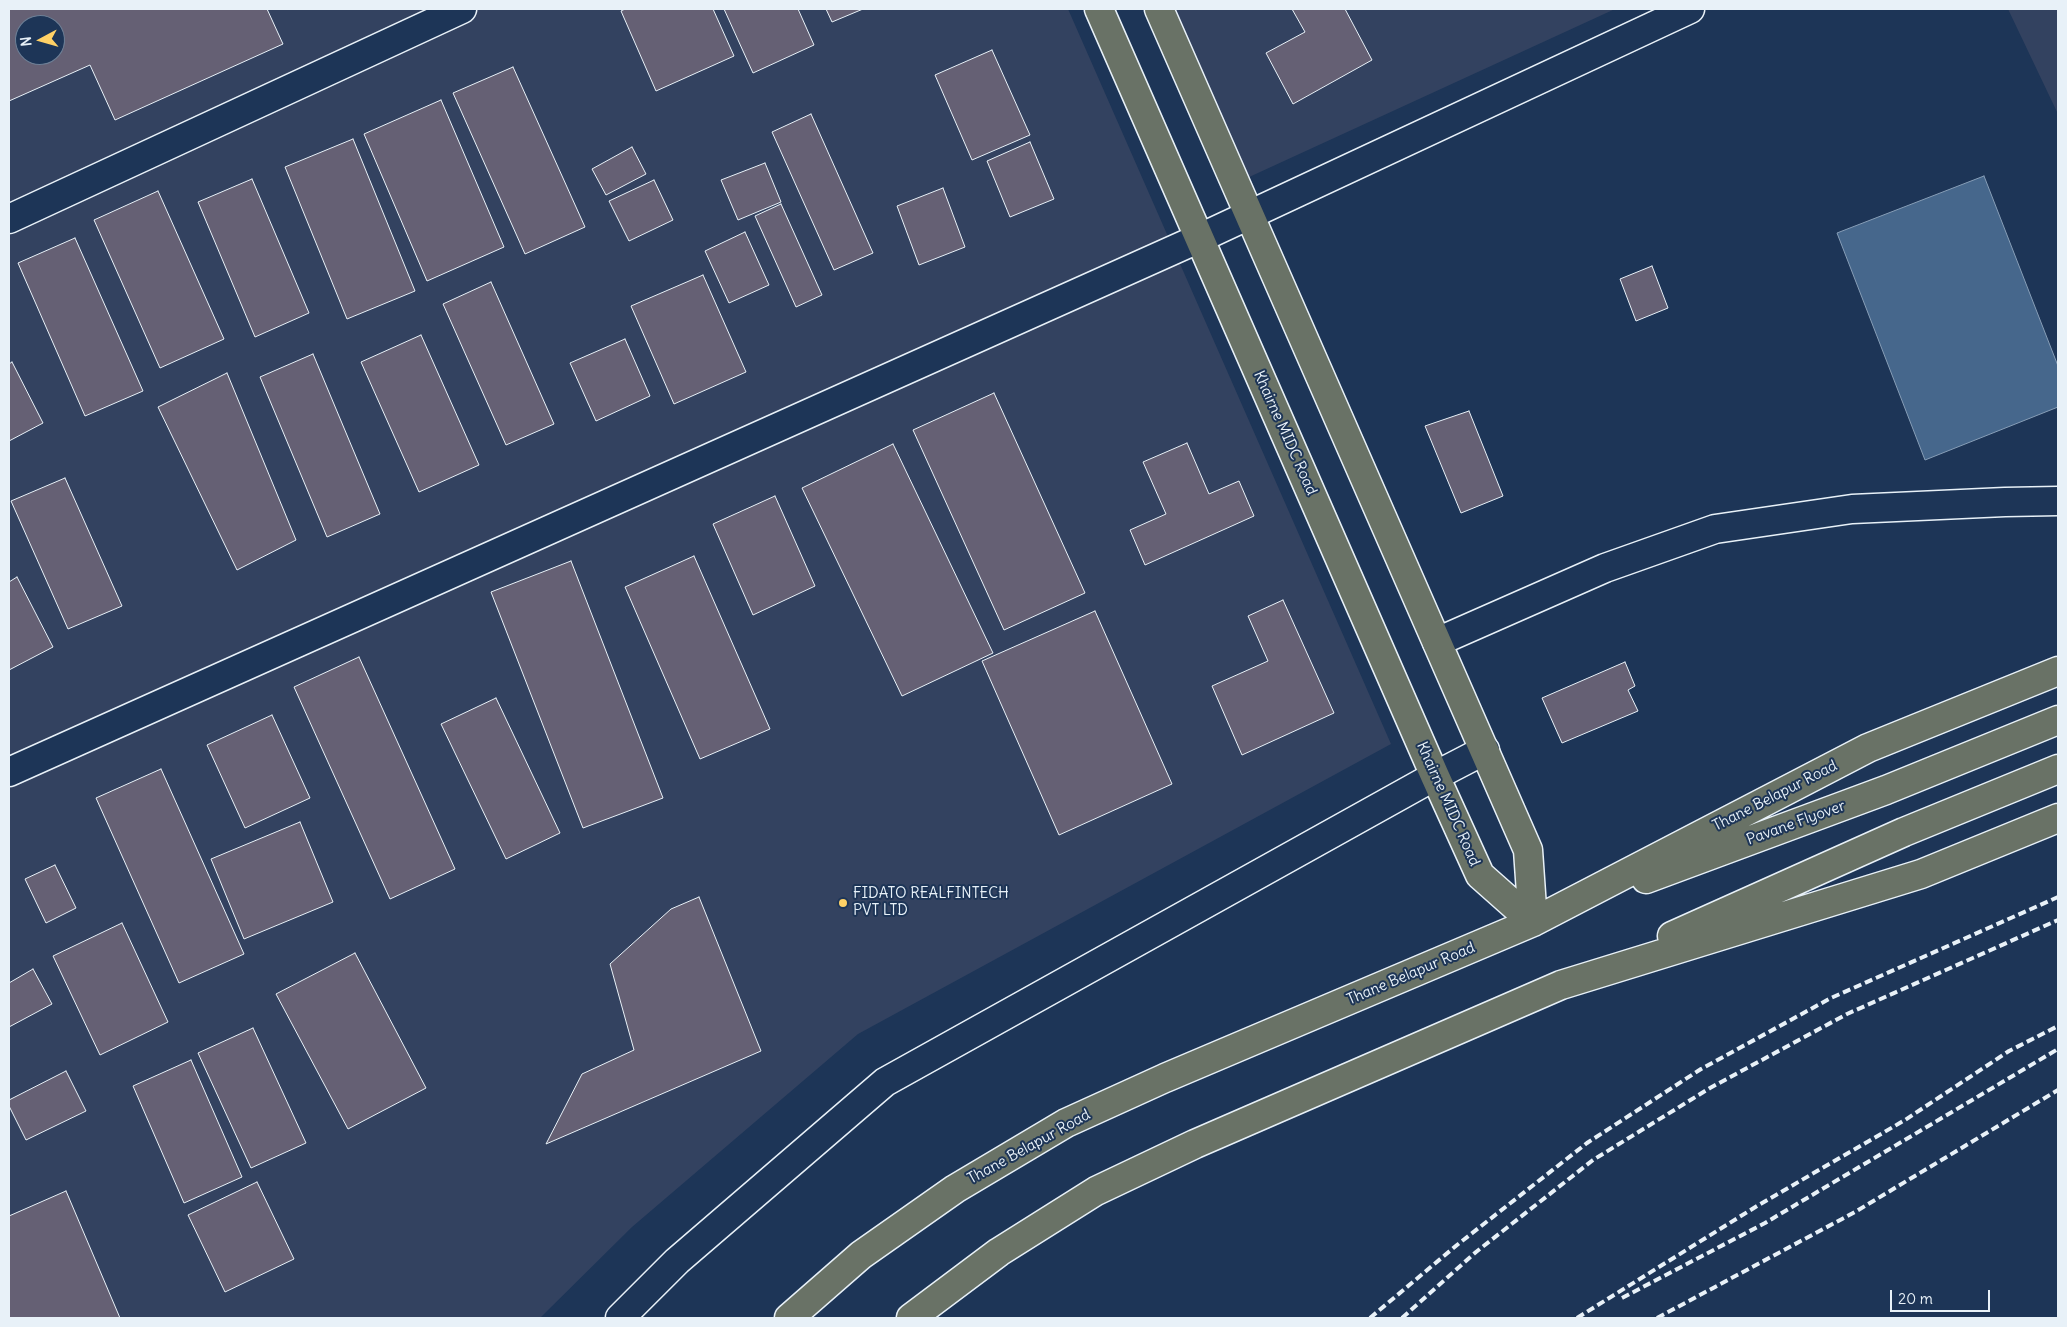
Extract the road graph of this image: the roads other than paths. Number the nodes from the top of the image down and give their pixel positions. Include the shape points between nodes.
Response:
1 (462, 9) edge
2 (1099, 9) edge
3 (1159, 9) edge
4 (1690, 9) edge
5 (1250, 214) junction
6 (9, 219) edge
7 (1200, 238) junction
8 (2058, 501) edge
9 (1437, 642) junction
10 (2058, 671) edge
11 (2058, 720) edge
12 (1485, 750) junction
13 (2058, 769) edge
14 (9, 772) edge
15 (1435, 776) junction
16 (2058, 818) edge
17 (1532, 922) junction
18 (1561, 985) junction
19 (620, 1318) edge
20 (789, 1318) edge
21 (911, 1318) edge

1 - 6 street
2 - 7 main road, Khairne MIDC Road
3 - 5 main road
4 - 5 street
5 - 7 street
5 - 9 main road
7 - 14 street
7 - 15 main road, Khairne MIDC Road
8 - 9 street via 1852,509 1715,530 1605,568
9 - 12 main road
10 - 17 main road, Thane Belapur Road via 1868,748
11 - 17 main road, Pavane Flyover via 1886,790
12 - 15 street
12 - 17 main road via 1528,850
13 - 18 main road via 1904,832
15 - 17 main road, Khairne MIDC Road via 1480,875
15 - 19 street via 885,1082 677,1261
16 - 18 main road via 1921,874
17 - 20 main road, Thane Belapur Road via 1066,1123 955,1189 861,1255
18 - 21 main road via 1195,1144 1096,1191 999,1252

